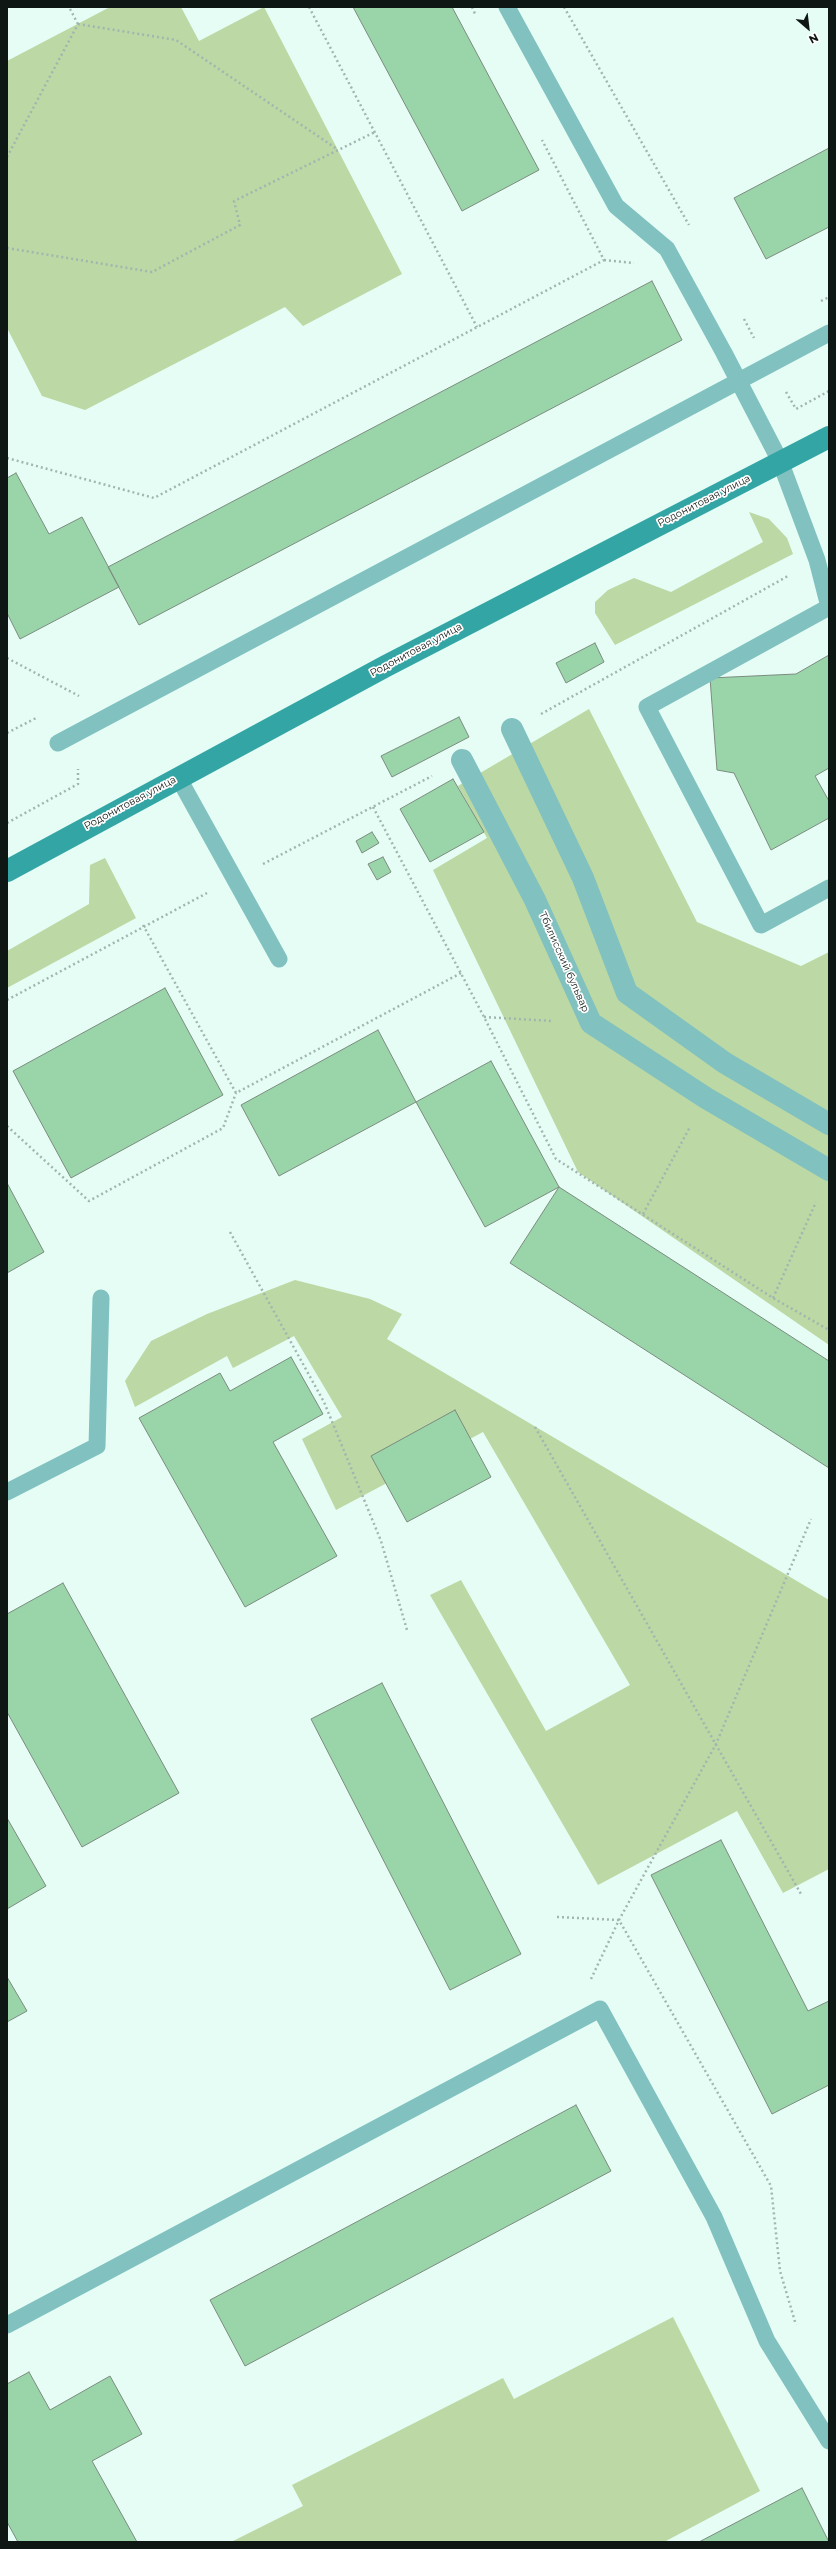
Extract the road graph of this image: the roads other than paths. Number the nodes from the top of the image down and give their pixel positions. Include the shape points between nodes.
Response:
1 (507, 7) edge
2 (829, 333) edge
3 (740, 382) junction
4 (829, 437) edge
5 (780, 461) junction
6 (512, 729) road end
7 (58, 743) dead end
8 (462, 760) road end
9 (178, 777) junction
10 (7, 871) edge
11 (829, 888) edge
12 (279, 959) dead end
13 (829, 1124) edge
14 (829, 1170) edge
15 (101, 1298) dead end
16 (7, 1492) edge
17 (7, 2325) edge
18 (829, 2441) edge

1 - 3 lane via 616,206 667,249
2 - 3 lane
3 - 5 lane
3 - 7 lane
4 - 5 street, Родонитовая улица
5 - 9 street, Родонитовая улица
5 - 11 lane via 817,560 828,607 647,707 761,925
6 - 13 street via 584,878 627,993 725,1063
8 - 14 street, Тбилисский бульвар via 536,900 591,1023 706,1098
9 - 10 street, Родонитовая улица
9 - 12 lane
15 - 16 lane via 97,1446
17 - 18 lane via 600,2009 714,2216 767,2341

